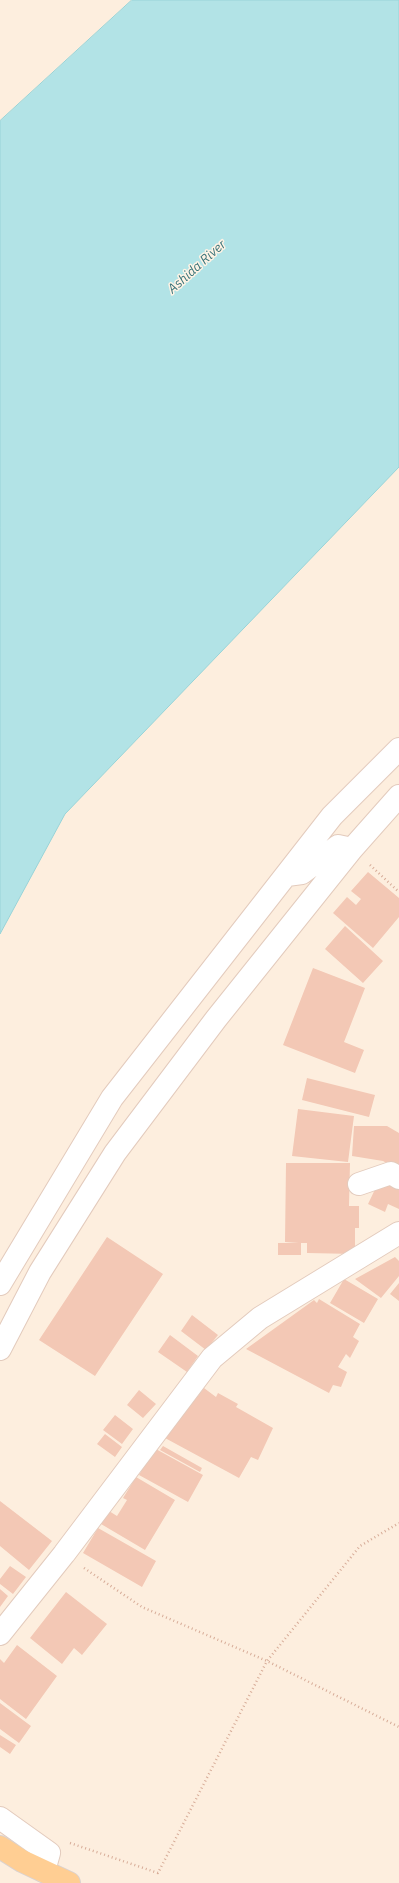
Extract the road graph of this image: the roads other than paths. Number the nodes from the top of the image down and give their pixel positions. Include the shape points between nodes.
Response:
1 (399, 749) edge
2 (399, 796) edge
3 (352, 848) junction
4 (286, 875) junction
5 (399, 1178) edge
6 (359, 1184) dead end
7 (399, 1233) edge
8 (0, 1284) edge
9 (0, 1349) edge
10 (0, 1634) edge
11 (0, 1818) edge
12 (0, 1847) edge
13 (44, 1871) junction
14 (69, 1883) edge

1 - 4 street via 332,816
2 - 3 street
3 - 4 street via 338,846 302,873
3 - 9 street via 216,1019 114,1153 40,1272
4 - 8 street via 112,1098
5 - 6 street via 391,1173
7 - 10 street via 260,1318 212,1358 64,1554
11 - 13 street via 49,1853
12 - 13 main road
13 - 14 main road

